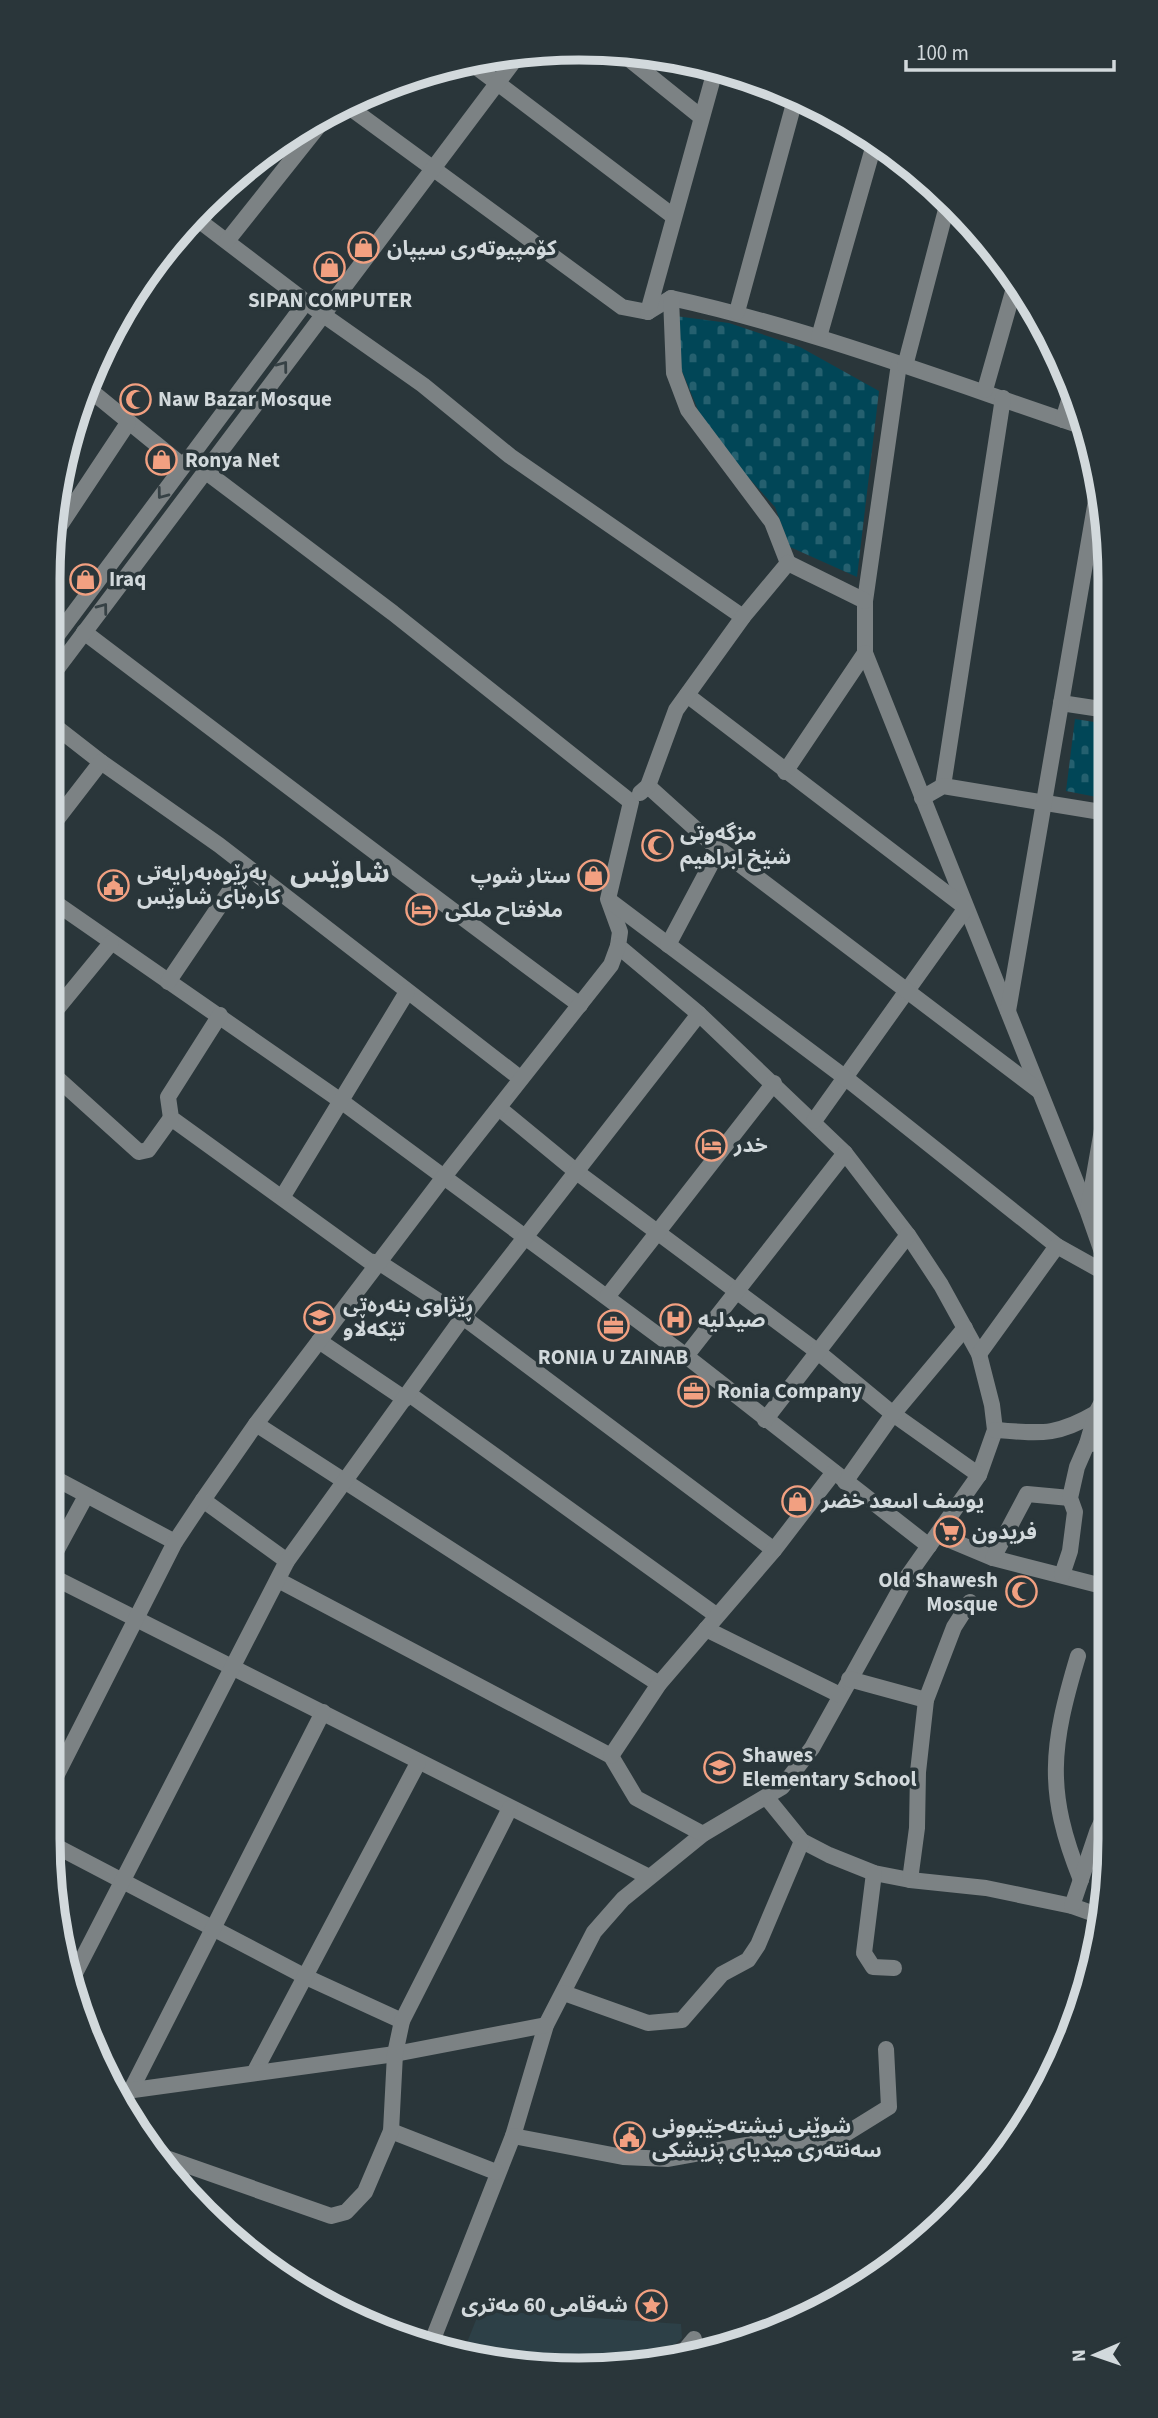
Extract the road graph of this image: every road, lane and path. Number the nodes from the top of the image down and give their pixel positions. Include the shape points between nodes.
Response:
1 (634, 63) edge
2 (512, 64) edge
3 (479, 69) edge
4 (713, 77) edge
5 (497, 83) junction
6 (793, 106) edge
7 (354, 111) edge
8 (701, 117) junction
9 (314, 132) edge
10 (872, 150) edge
11 (433, 168) junction
12 (945, 211) edge
13 (673, 216) junction
14 (202, 222) edge
15 (227, 241) junction
16 (1013, 293) edge
17 (671, 298) junction
18 (306, 302) junction
19 (648, 312) junction
20 (737, 312) junction
21 (322, 314) junction
22 (819, 337) junction
23 (902, 365) junction
24 (985, 390) junction
25 (94, 394) edge
26 (1003, 398) junction
27 (1068, 404) edge
28 (1063, 420) junction
29 (128, 423) junction
30 (1075, 424) edge
31 (183, 466) junction
32 (205, 471) junction
33 (1094, 511) edge
34 (63, 521) edge
35 (788, 563) junction
36 (865, 601) junction
37 (743, 617) junction
38 (60, 632) edge
39 (84, 632) junction
40 (865, 653) junction
41 (60, 664) edge
42 (687, 695) junction
43 (1061, 703) junction
44 (1098, 709) edge
45 (60, 730) edge
46 (101, 762) junction
47 (785, 772) junction
48 (648, 786) junction
49 (943, 786) junction
50 (922, 798) junction
51 (631, 802) junction
52 (1045, 803) junction
53 (60, 812) edge
54 (1098, 812) edge
55 (719, 849) junction
56 (246, 867) junction
57 (608, 899) junction
58 (60, 907) edge
59 (966, 908) junction
60 (111, 943) junction
61 (668, 945) junction
62 (618, 946) junction
63 (169, 982) junction
64 (908, 991) junction
65 (407, 992) junction
66 (580, 1004) junction
67 (60, 1005) edge
68 (1008, 1013) junction
69 (699, 1014) junction
70 (220, 1015) junction
71 (520, 1078) junction
72 (847, 1079) junction
73 (60, 1081) edge
74 (774, 1083) junction
75 (1039, 1090) junction
76 (341, 1101) junction
77 (499, 1108) junction
78 (171, 1118) junction
79 (814, 1121) junction
80 (845, 1153) junction
81 (1098, 1154) edge
82 (578, 1172) junction
83 (443, 1178) junction
84 (283, 1196) junction
85 (1088, 1212) junction
86 (657, 1230) junction
87 (908, 1235) junction
88 (524, 1238) junction
89 (1098, 1242) edge
90 (1057, 1246) junction
91 (380, 1263) junction
92 (1098, 1268) edge
93 (739, 1292) junction
94 (607, 1297) junction
95 (463, 1317) junction
96 (965, 1328) junction
97 (319, 1341) junction
98 (818, 1352) junction
99 (979, 1354) junction
100 (686, 1356) junction
101 (407, 1396) junction
102 (1098, 1409) edge
103 (1096, 1413) junction
104 (893, 1414) junction
105 (765, 1420) junction
106 (256, 1424) junction
107 (995, 1430) junction
108 (1087, 1444) junction
109 (1098, 1444) edge
110 (979, 1475) junction
111 (840, 1477) junction
112 (60, 1481) edge
113 (342, 1481) junction
114 (86, 1496) junction
115 (1070, 1499) junction
116 (203, 1500) junction
117 (934, 1541) junction
118 (175, 1542) junction
119 (60, 1546) edge
120 (774, 1550) junction
121 (993, 1558) junction
122 (287, 1561) junction
123 (1062, 1575) junction
124 (60, 1578) edge
125 (278, 1580) junction
126 (1098, 1585) edge
127 (970, 1602) dead end
128 (716, 1615) junction
129 (138, 1618) junction
130 (706, 1629) junction
131 (1078, 1656) dead end
132 (233, 1667) junction
133 (849, 1679) junction
134 (659, 1684) junction
135 (840, 1695) junction
136 (926, 1700) junction
137 (323, 1712) junction
138 (611, 1756) junction
139 (418, 1763) junction
140 (60, 1769) edge
141 (767, 1798) junction
142 (510, 1808) junction
143 (703, 1834) junction
144 (1098, 1836) edge
145 (802, 1841) junction
146 (60, 1849) edge
147 (874, 1873) junction
148 (649, 1877) junction
149 (910, 1880) junction
150 (1081, 1880) junction
151 (120, 1881) junction
152 (1072, 1906) junction
153 (1093, 1913) edge
154 (214, 1927) junction
155 (894, 1968) dead end
156 (76, 1970) edge
157 (306, 1977) junction
158 (564, 1993) junction
159 (402, 2021) junction
160 (546, 2025) junction
161 (886, 2049) dead end
162 (395, 2054) junction
163 (254, 2073) junction
164 (125, 2091) edge
165 (391, 2131) junction
166 (513, 2136) junction
167 (171, 2160) edge
168 (496, 2172) junction
169 (433, 2338) edge
170 (694, 2339) dead end
171 (688, 2347) edge

1 - 8 street
2 - 5 street
3 - 5 street
4 - 8 street
5 - 11 street
5 - 13 street
6 - 20 street
7 - 11 street
8 - 13 street
9 - 15 street
10 - 22 street
11 - 19 street via 622,307
11 - 21 street
12 - 23 street
13 - 19 street
14 - 15 street
15 - 18 street
16 - 24 street
17 - 19 street
17 - 20 street
17 - 35 street via 674,373 688,410 772,522
18 - 21 street
18 - 31 street
20 - 22 street
32 -> 21 street
21 - 37 street via 423,385 510,456
22 - 23 street
23 - 24 street
23 - 36 street
24 - 26 street
25 - 29 street
26 - 28 street
26 - 49 street
27 - 28 street
28 - 30 street
29 - 31 street
29 - 34 street
31 -> 38 street
39 -> 32 street
32 - 51 street
33 - 43 street
35 - 36 street
35 - 37 street
36 - 40 street
37 - 42 street
39 - 41 street
39 - 66 street via 363,846
40 - 47 street
40 - 50 street
42 - 47 street
42 - 48 street via 676,710
43 - 44 street
43 - 52 street
45 - 46 street
46 - 53 street
46 - 56 street
47 - 59 street
48 - 51 street
48 - 55 street
49 - 50 street
49 - 52 street
50 - 59 street
51 - 57 street
52 - 54 street
52 - 68 street
55 - 61 street
55 - 64 street
56 - 63 street
56 - 65 street
57 - 61 street
57 - 62 street via 620,932
58 - 60 street
59 - 64 street
59 - 68 street
60 - 63 street
60 - 67 street
61 - 72 street
62 - 66 street via 611,965
62 - 69 street
63 - 70 street
64 - 72 street
64 - 75 street
65 - 71 street
65 - 76 street
66 - 71 street
68 - 75 street
69 - 74 street
69 - 82 street
70 - 76 street
70 - 78 street via 168,1097
71 - 77 street
72 - 79 street
72 - 90 street
73 - 78 street via 139,1152 148,1150
74 - 79 street
74 - 86 street
75 - 85 street
76 - 83 street
76 - 84 street
77 - 82 street
77 - 83 street
78 - 84 street
79 - 80 street
80 - 87 street
80 - 93 street
81 - 85 street
82 - 86 street
82 - 88 street
83 - 88 street
83 - 91 street
84 - 91 street via 369,1261
85 - 89 street
86 - 93 street
86 - 94 street
87 - 96 street
87 - 98 street
88 - 94 street
88 - 95 street
90 - 92 street
90 - 99 street
91 - 95 street
91 - 97 street
93 - 98 street
93 - 100 street
94 - 100 street
95 - 101 street
95 - 120 street
96 - 99 street
96 - 104 street
97 - 101 street
97 - 106 street
98 - 104 street
98 - 105 street
99 - 107 street
100 - 105 street
101 - 113 street
101 - 128 street
102 - 103 street
103 - 107 street via 1068,1429 1049,1433
103 - 108 street
104 - 110 street
104 - 111 street
105 - 111 street
106 - 113 street
106 - 116 street
107 - 110 street
108 - 109 street
108 - 115 street
110 - 117 street
111 - 117 street
111 - 120 street
112 - 114 street
113 - 122 street
113 - 134 street
114 - 118 street
114 - 119 street
115 - 121 street via 1027,1494
115 - 123 street via 1075,1512
116 - 118 street
116 - 122 street
117 - 121 street
117 - 133 street via 907,1577
118 - 129 street
120 - 128 street
121 - 123 street
122 - 125 street
123 - 126 street
124 - 129 street
125 - 132 street
125 - 138 street
127 - 136 street via 954,1627
128 - 130 street
129 - 132 street
129 - 140 street
130 - 134 street
130 - 135 street
131 - 150 street via 1060,1719 1054,1774 1065,1839
132 - 137 street
132 - 151 street
133 - 135 street
133 - 136 street
134 - 138 street
135 - 141 street via 812,1748 782,1787
136 - 149 street
137 - 139 street
137 - 154 street
138 - 143 street via 636,1798
139 - 142 street
139 - 157 street
141 - 143 street
141 - 145 street
142 - 148 street
142 - 159 street
143 - 148 street
144 - 150 street
145 - 147 street
145 - 158 street via 748,1960 722,1974 682,2020 649,2022
146 - 151 street
147 - 149 street
147 - 155 street via 864,1953 873,1967
148 - 158 street via 594,1932
149 - 152 street via 986,1888
150 - 152 street
151 - 154 street
151 - 156 street
152 - 153 street
154 - 157 street
154 - 164 street
157 - 159 street
157 - 163 street
158 - 160 street
159 - 162 street
160 - 162 street
160 - 166 street
161 - 166 street via 889,2107 839,2138 751,2144 668,2160 623,2157
162 - 163 street
162 - 165 street
163 - 164 street
165 - 167 street via 365,2192 346,2212 331,2216
165 - 168 street
166 - 168 street
168 - 169 street
170 - 171 street

